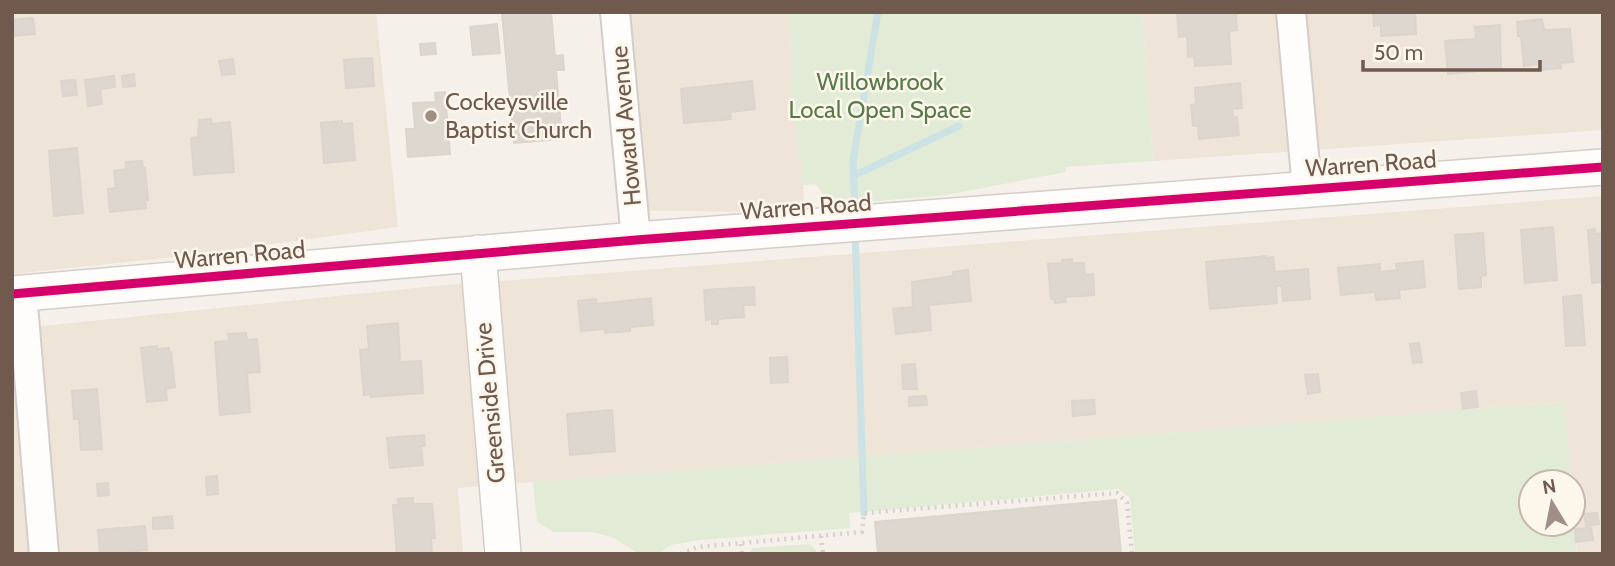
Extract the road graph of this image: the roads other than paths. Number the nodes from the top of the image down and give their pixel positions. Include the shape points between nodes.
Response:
1 (615, 12) edge
2 (1290, 12) edge
3 (1603, 167) edge
4 (1307, 188) junction
5 (636, 240) junction
6 (478, 253) junction
7 (17, 294) edge
8 (44, 554) edge
9 (503, 554) edge

1 - 5 street, Howard Avenue
2 - 4 street
3 - 4 street, Warren Road
4 - 5 street, Warren Road
5 - 6 street, Warren Road
6 - 7 street, Warren Road
6 - 9 street, Greenside Drive
7 - 8 street

